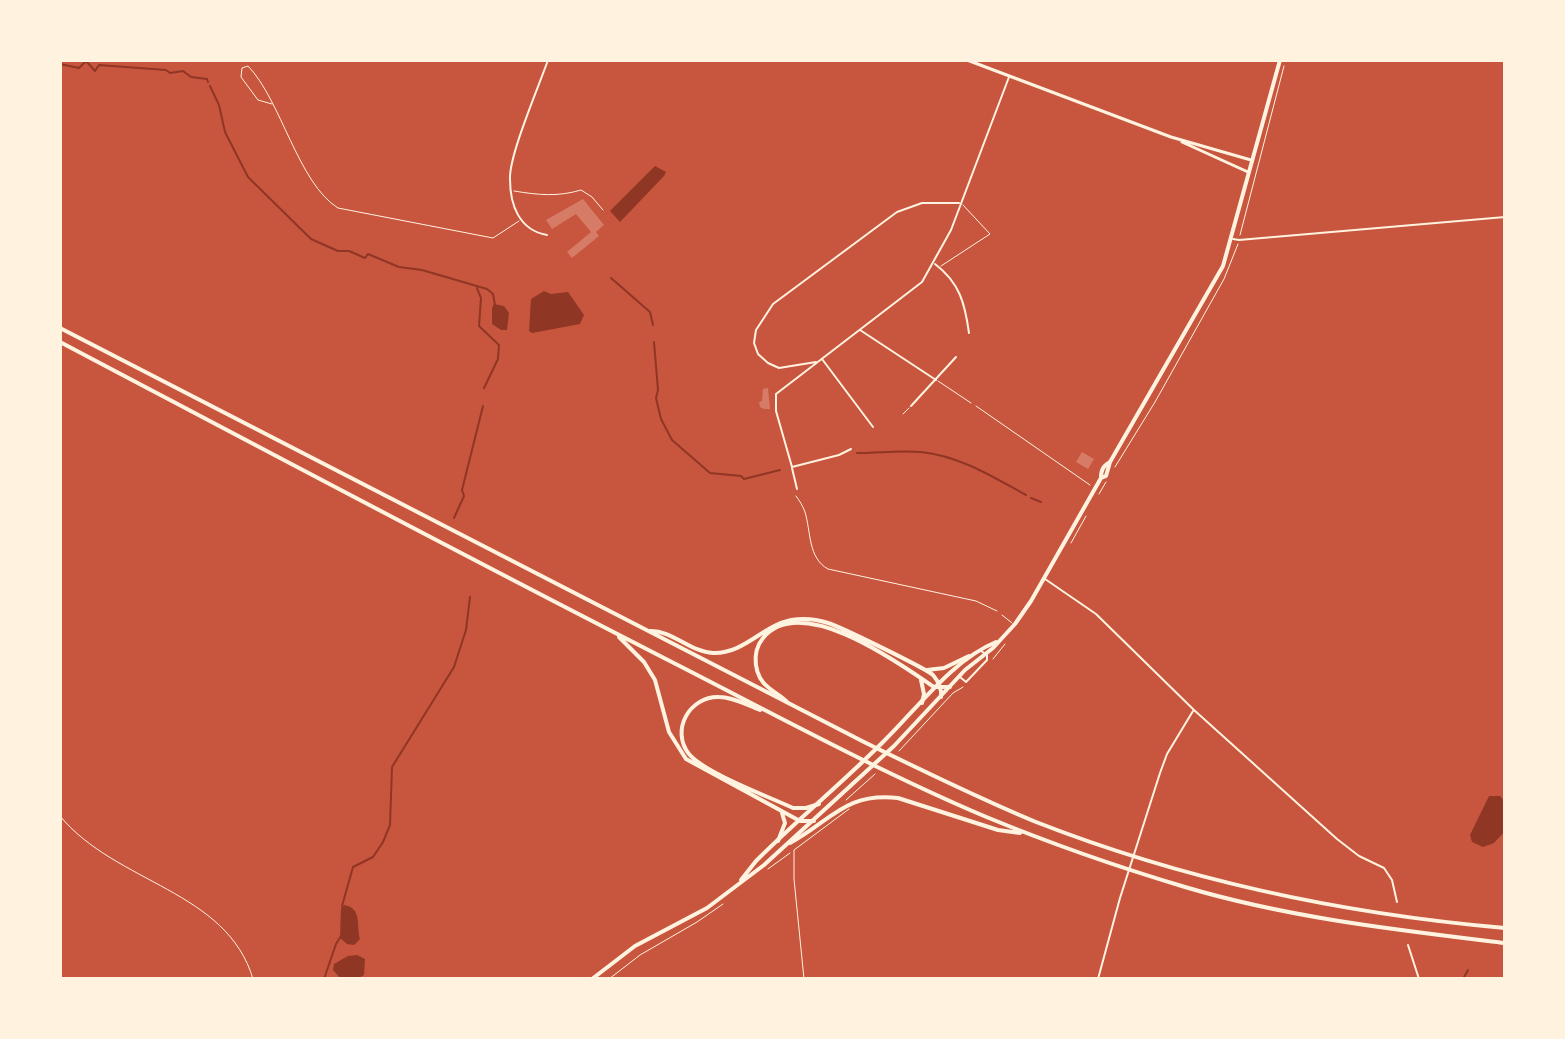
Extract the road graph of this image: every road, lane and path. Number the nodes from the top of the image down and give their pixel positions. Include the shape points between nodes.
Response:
1 (548, 60) edge
2 (967, 60) edge
3 (1280, 60) edge
4 (1286, 60) edge
5 (1010, 76) junction
6 (272, 104) junction
7 (1171, 137) junction
8 (1251, 160) junction
9 (1257, 170) dead end
10 (1248, 172) junction
11 (512, 190) junction
12 (961, 203) junction
13 (603, 210) dead end
14 (1505, 216) edge
15 (519, 221) junction
16 (547, 235) dead end
17 (1232, 239) junction
18 (934, 264) junction
19 (939, 267) junction
20 (967, 320) junction
21 (973, 320) dead end
22 (60, 328) edge
23 (859, 329) junction
24 (969, 333) dead end
25 (60, 342) edge
26 (956, 357) dead end
27 (821, 358) junction
28 (817, 362) junction
29 (936, 380) junction
30 (971, 403) joint
31 (911, 406) joint
32 (903, 414) dead end
33 (873, 427) dead end
34 (851, 449) dead end
35 (792, 467) junction
36 (1089, 484) dead end
37 (797, 489) joint
38 (1045, 579) junction
39 (1002, 615) joint
40 (1015, 624) junction
41 (614, 632) junction
42 (647, 632) junction
43 (999, 641) junction
44 (979, 650) junction
45 (986, 654) junction
46 (966, 658) junction
47 (927, 670) junction
48 (959, 676) junction
49 (920, 678) junction
50 (939, 687) junction
51 (950, 687) junction
52 (955, 692) dead end
53 (941, 697) junction
54 (922, 703) junction
55 (790, 705) junction
56 (1194, 710) junction
57 (781, 718) junction
58 (891, 759) dead end
59 (881, 768) dead end
60 (819, 804) junction
61 (848, 807) junction
62 (777, 809) junction
63 (60, 816) edge
64 (800, 821) junction
65 (814, 821) junction
66 (1029, 834) junction
67 (778, 841) junction
68 (790, 843) junction
69 (739, 883) junction
70 (1397, 902) dead end
71 (1505, 928) edge
72 (1505, 943) edge
73 (1408, 945) dead end
74 (253, 979) edge
75 (592, 979) edge
76 (804, 979) edge
77 (1098, 979) edge
78 (1419, 979) edge

1 - 11 street via 513,162
2 - 5 street
3 - 8 main road
4 - 9 path
5 - 7 street
5 - 12 street
6 - 6 lane via 248,66 242,68 241,77 258,100
6 - 15 lane via 321,193 338,208 493,238
7 - 8 street
7 - 10 street
8 - 10 main road
10 - 17 main road
11 - 13 lane via 543,195 581,190
11 - 15 street
12 - 18 street
12 - 19 lane via 990,234
12 - 28 street via 922,203 897,212 773,304 755,337 762,359 779,368
14 - 17 street
15 - 16 street
17 - 38 main road via 1219,276 1105,465
18 - 19 street
18 - 23 street via 922,282
19 - 20 street via 963,297
20 - 21 street
20 - 24 street
22 - 42 main road
23 - 27 street
23 - 29 street
25 - 41 main road
26 - 29 street
27 - 28 street
27 - 33 street
28 - 35 street via 775,398
29 - 30 lane
29 - 31 street
30 - 36 path
31 - 32 lane
34 - 35 street
35 - 37 street
37 - 39 path via 820,565 976,601
38 - 40 main road
38 - 56 street via 1096,614
39 - 40 lane
40 - 43 main road
41 - 57 main road
41 - 62 main road via 655,680 669,732 686,759
42 - 47 main road via 722,653 776,625 816,620
42 - 55 main road
43 - 44 main road
43 - 45 main road
44 - 45 street
44 - 46 main road
45 - 48 main road
45 - 48 street via 987,660 966,682
46 - 47 main road
46 - 48 main road
46 - 50 main road
47 - 50 main road
48 - 51 main road
49 - 50 main road
49 - 54 main road
49 - 55 main road via 838,631 793,623 765,636 756,655 762,680
50 - 51 main road
50 - 53 main road
50 - 54 main road
51 - 53 main road
52 - 58 path
53 - 65 main road
54 - 60 main road
55 - 71 main road via 1022,816 1191,874 1324,905
56 - 70 street via 1337,839 1384,868
56 - 77 street via 1167,754
57 - 60 main road via 730,698 707,698 685,715 682,739 700,764 731,779 793,808
57 - 66 main road
59 - 61 path via 845,801
60 - 64 main road
61 - 66 main road via 869,797 898,798 998,830
61 - 68 main road
61 - 76 lane via 794,850
62 - 64 main road
62 - 67 main road via 785,823
63 - 74 path via 96,851 202,910 239,946
64 - 65 main road
64 - 67 main road
65 - 68 main road
66 - 72 main road via 1187,887 1272,908
67 - 69 main road
68 - 69 main road
69 - 75 main road via 707,908 635,946
73 - 78 street

